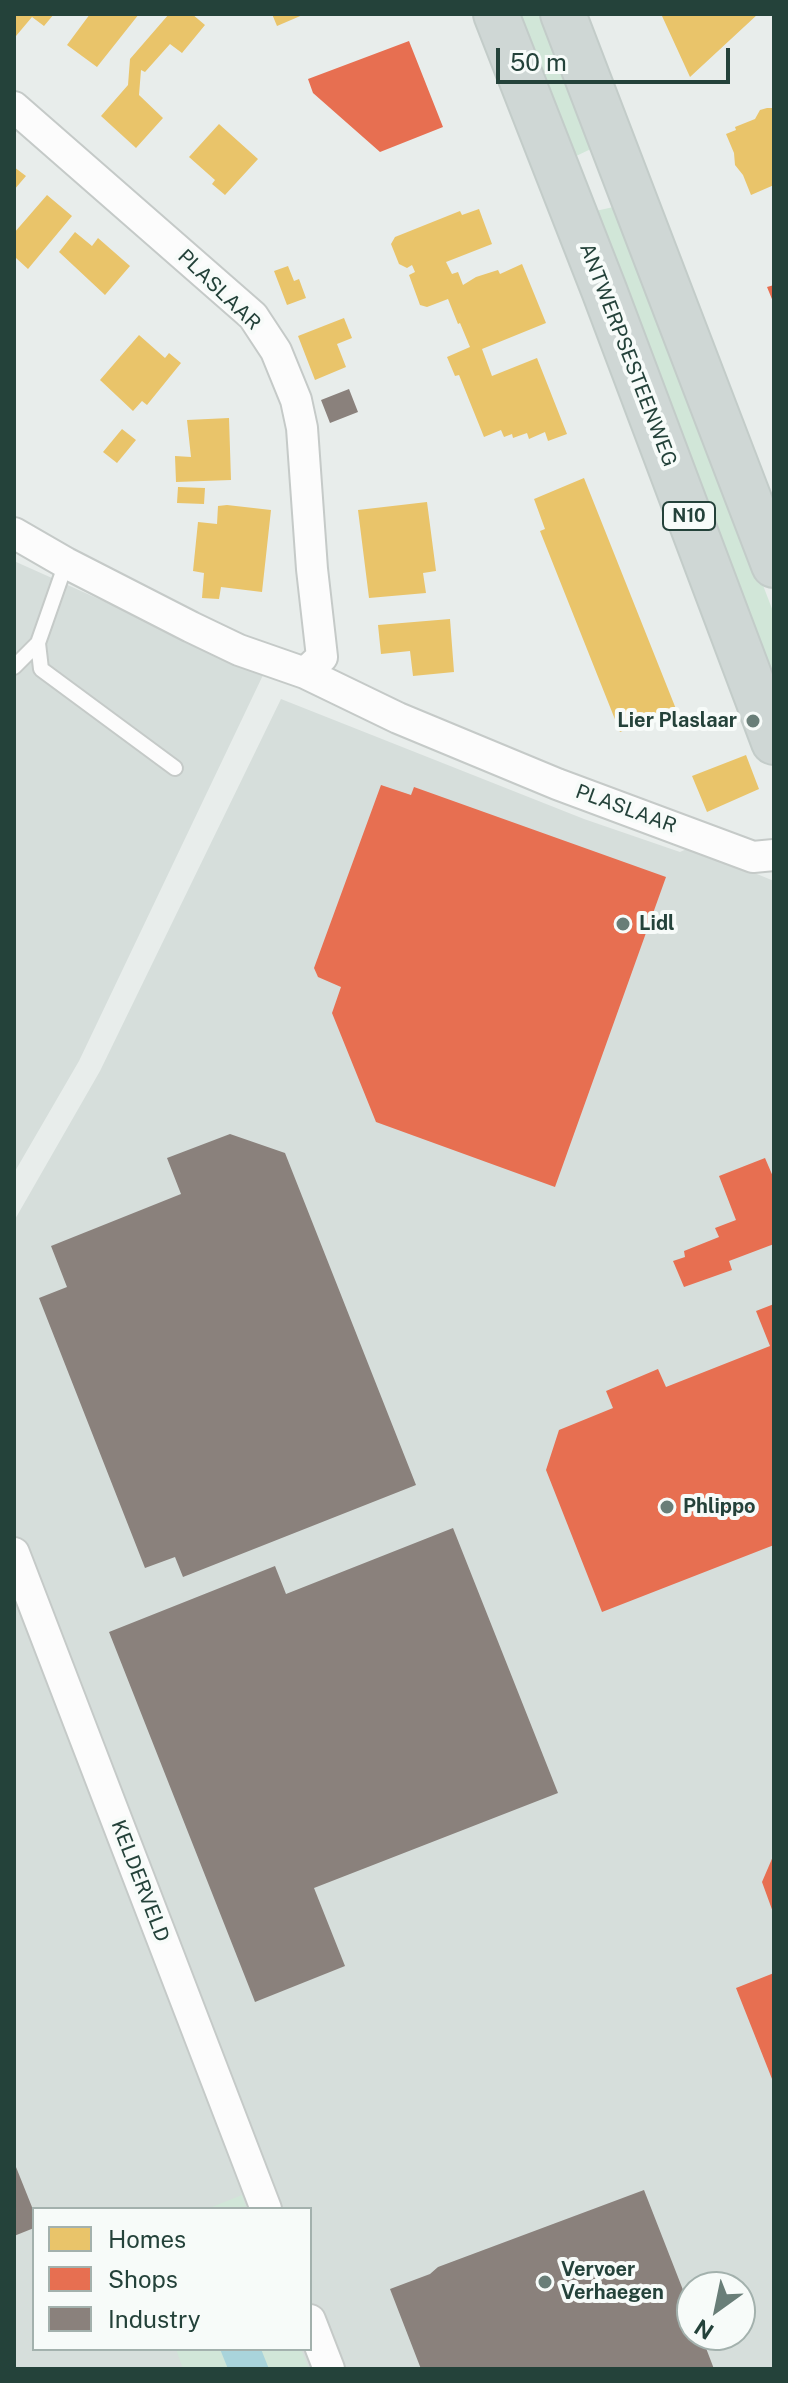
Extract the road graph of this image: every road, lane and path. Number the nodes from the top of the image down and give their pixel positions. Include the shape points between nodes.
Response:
1 (496, 14) edge
2 (563, 14) edge
3 (14, 107) edge
4 (633, 196) junction
5 (572, 211) junction
6 (14, 533) edge
7 (66, 563) junction
8 (774, 565) edge
9 (38, 643) junction
10 (14, 667) edge
11 (305, 673) junction
12 (774, 742) edge
13 (175, 768) dead end
14 (774, 855) edge
15 (14, 1553) edge
16 (265, 2207) edge
17 (312, 2325) edge
18 (329, 2369) edge

1 - 5 main road, ANTWERPSESTEENWEG / N10
2 - 4 main road
3 - 11 street, PLASLAAR via 253,316 276,351 302,428 322,657
4 - 5 main road via 605,178 583,187
4 - 8 main road
5 - 12 main road, ANTWERPSESTEENWEG / N10
6 - 7 street, PLASLAAR
7 - 9 lane
7 - 11 street, PLASLAAR via 239,650
9 - 10 lane
9 - 13 lane via 41,669
11 - 14 street, PLASLAAR via 557,784 753,857
15 - 16 street, KELDERVELD
17 - 18 street

